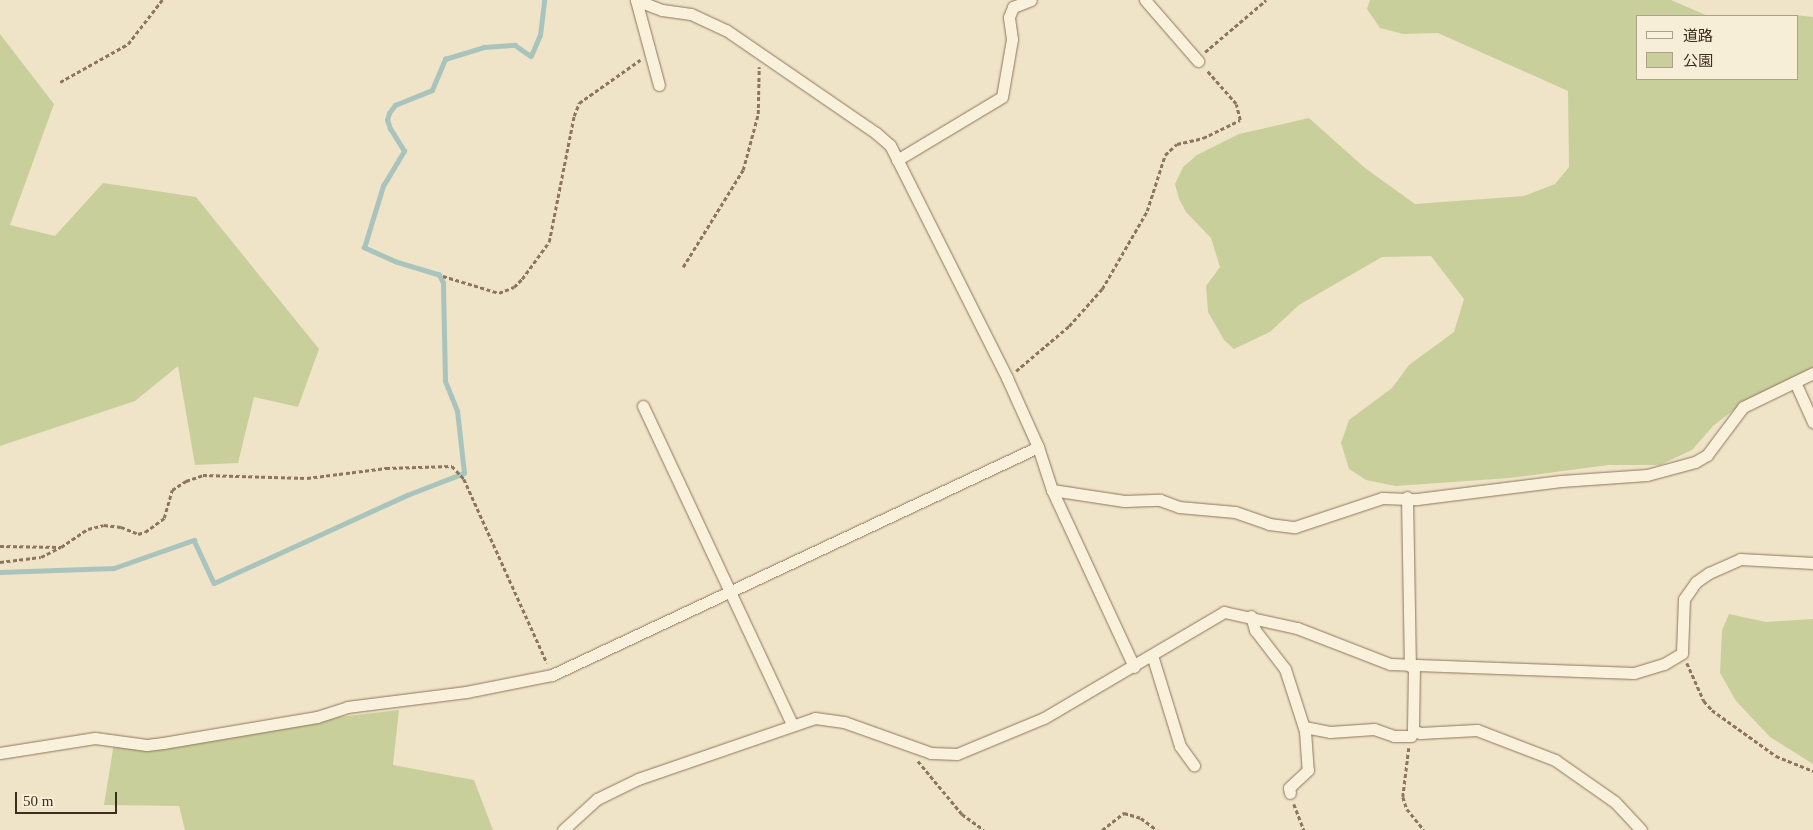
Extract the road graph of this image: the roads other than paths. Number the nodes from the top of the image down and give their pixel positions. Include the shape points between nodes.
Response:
1 (636, 0) edge
2 (1031, 0) edge
3 (1145, 0) edge
4 (1198, 61) road end
5 (659, 85) dead end
6 (897, 160) junction
7 (1813, 373) edge
8 (1795, 382) junction
9 (643, 406) dead end
10 (1813, 422) edge
11 (1038, 448) junction
12 (1052, 490) junction
13 (1407, 497) junction
14 (1813, 563) edge
15 (730, 590) junction
16 (1251, 616) junction
17 (1152, 656) junction
18 (1412, 666) junction
19 (1134, 667) junction
20 (792, 724) junction
21 (1304, 727) junction
22 (1411, 736) road end
23 (0, 753) edge
24 (1194, 765) dead end
25 (1290, 793) road end
26 (563, 830) edge
27 (1641, 830) edge

1 - 5 street
1 - 6 street via 709,20 876,133 890,145
2 - 6 street via 1013,7 1009,17 1012,40 1002,97
3 - 4 street
6 - 11 street via 1007,378
7 - 8 street
8 - 10 street
8 - 13 street via 1743,407 1707,455 1670,470 1417,499
9 - 15 street
11 - 12 street
11 - 15 street
12 - 13 street via 1124,501 1160,500 1193,510 1235,512 1283,528 1310,524 1370,500
12 - 19 street
13 - 18 street
14 - 18 street via 1740,559 1709,573 1696,582 1684,599 1682,653 1664,664 1634,673
15 - 20 street
15 - 23 street via 552,675 466,692 347,707 317,716 163,743 147,745 95,738
16 - 17 street via 1230,611 1218,614
16 - 18 street via 1297,628 1377,662
16 - 21 street via 1255,630 1285,668
17 - 19 street
17 - 24 street via 1180,746
18 - 27 street via 1413,730 1433,733 1477,730 1555,760 1615,802
19 - 20 street via 1044,718 995,741 957,754 911,748 828,718
20 - 26 street via 616,789 584,808
21 - 22 street via 1330,732 1374,730 1394,736
21 - 25 street via 1308,770 1289,788

